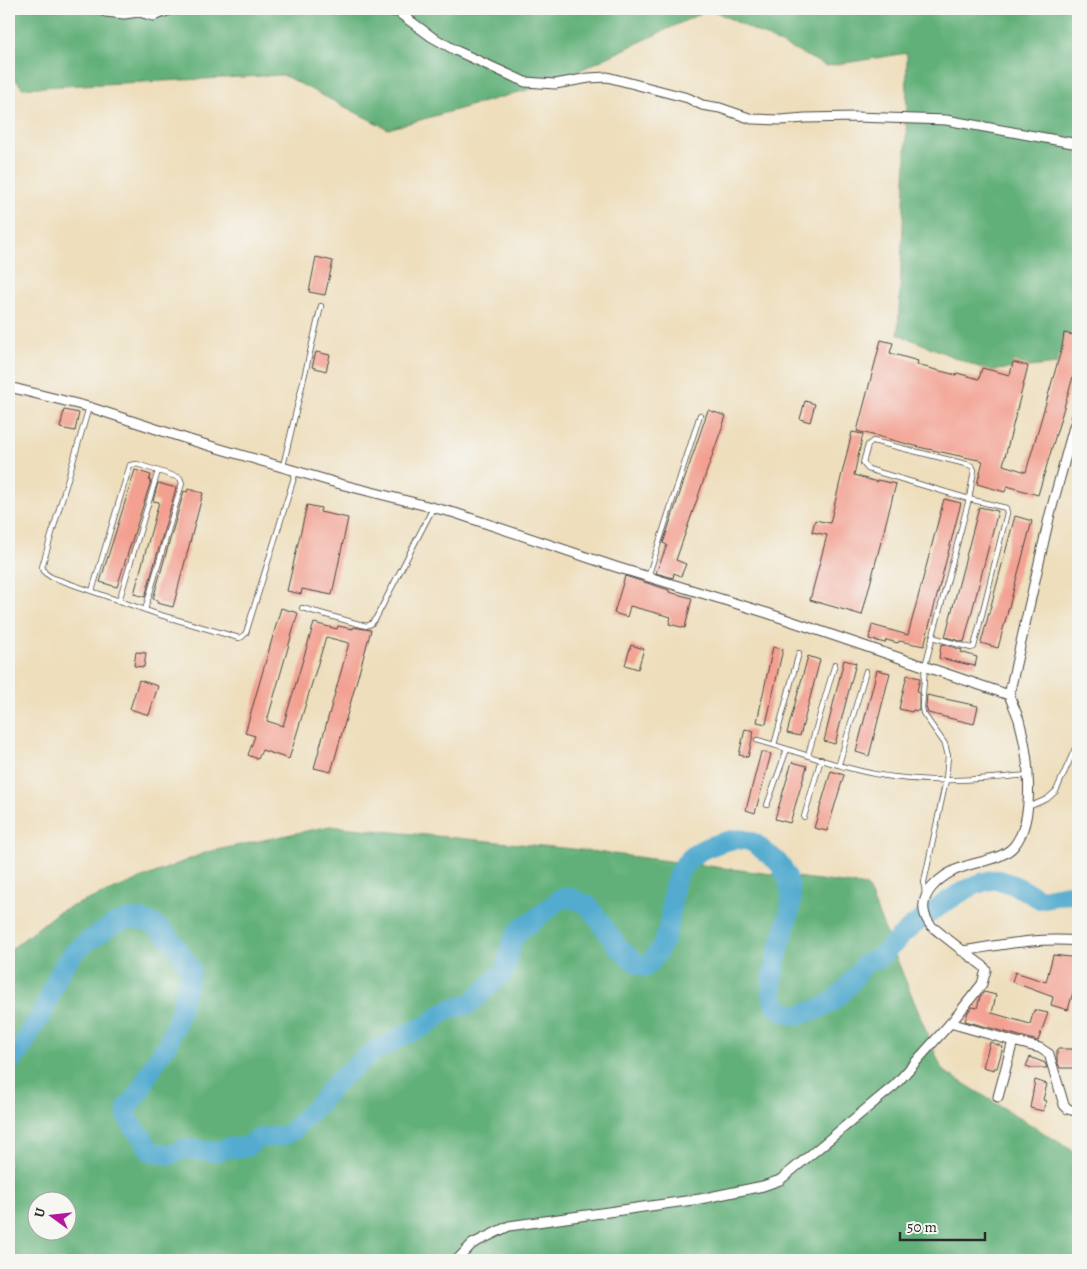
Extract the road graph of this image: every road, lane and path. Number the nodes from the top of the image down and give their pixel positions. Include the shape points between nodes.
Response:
1 (99, 9) edge
2 (173, 9) edge
3 (371, 9) edge
4 (1078, 144) edge
5 (321, 306) dead end
6 (9, 387) edge
7 (88, 408) junction
8 (1078, 412) edge
9 (700, 415) dead end
10 (283, 466) junction
11 (158, 471) junction
12 (296, 471) junction
13 (969, 499) junction
14 (433, 507) junction
15 (648, 577) junction
16 (92, 591) junction
17 (119, 601) junction
18 (302, 608) dead end
19 (145, 610) junction
20 (932, 637) junction
21 (799, 653) dead end
22 (835, 664) dead end
23 (925, 666) junction
24 (866, 671) dead end
25 (1009, 695) junction
26 (758, 740) dead end
27 (1078, 742) edge
28 (774, 745) junction
29 (787, 749) junction
30 (808, 755) junction
31 (822, 759) junction
32 (839, 764) junction
33 (1027, 775) junction
34 (946, 780) junction
35 (768, 805) dead end
36 (1027, 807) junction
37 (804, 817) dead end
38 (925, 897) junction
39 (1078, 940) edge
40 (962, 951) junction
41 (950, 1023) junction
42 (1013, 1041) junction
43 (998, 1097) dead end
44 (1078, 1112) edge
45 (457, 1260) edge

1 - 2 street via 153,16
3 - 4 street via 398,12 457,51 525,82 554,84 607,77 752,119 946,120
5 - 10 lane
6 - 7 street
7 - 10 street
7 - 16 lane via 42,567 51,576
8 - 25 street via 1050,514
9 - 15 lane
10 - 12 street
11 - 16 lane via 130,465
11 - 17 lane
11 - 19 lane via 180,478 182,483
12 - 14 street
12 - 19 lane via 246,633 242,637
13 - 13 lane via 972,466 880,442 873,441 868,445 863,463 868,469
13 - 20 lane
13 - 20 lane via 1006,508 1007,513 976,641 970,648
14 - 15 street
14 - 18 lane via 371,624 366,626
15 - 23 street
16 - 17 lane
17 - 19 lane
20 - 23 lane
21 - 28 lane
22 - 30 lane
23 - 25 street
23 - 34 lane via 923,713 945,744 948,756
24 - 32 lane
25 - 33 street via 1019,720
26 - 28 lane
27 - 36 lane via 1056,791 1047,799
28 - 29 lane
29 - 30 lane
29 - 35 lane
30 - 31 lane
31 - 32 lane
31 - 37 lane
32 - 34 lane via 893,777
33 - 34 lane
33 - 36 street
34 - 38 lane via 924,882
36 - 38 street via 1018,841 1006,854 962,867 939,880
38 - 40 street via 924,911 929,924
39 - 40 street via 1021,942
40 - 41 street via 983,966 985,976
41 - 42 street
41 - 45 street via 895,1085 780,1180 700,1199 509,1226 472,1244
42 - 43 street
42 - 44 street via 1040,1048 1049,1054 1064,1105

